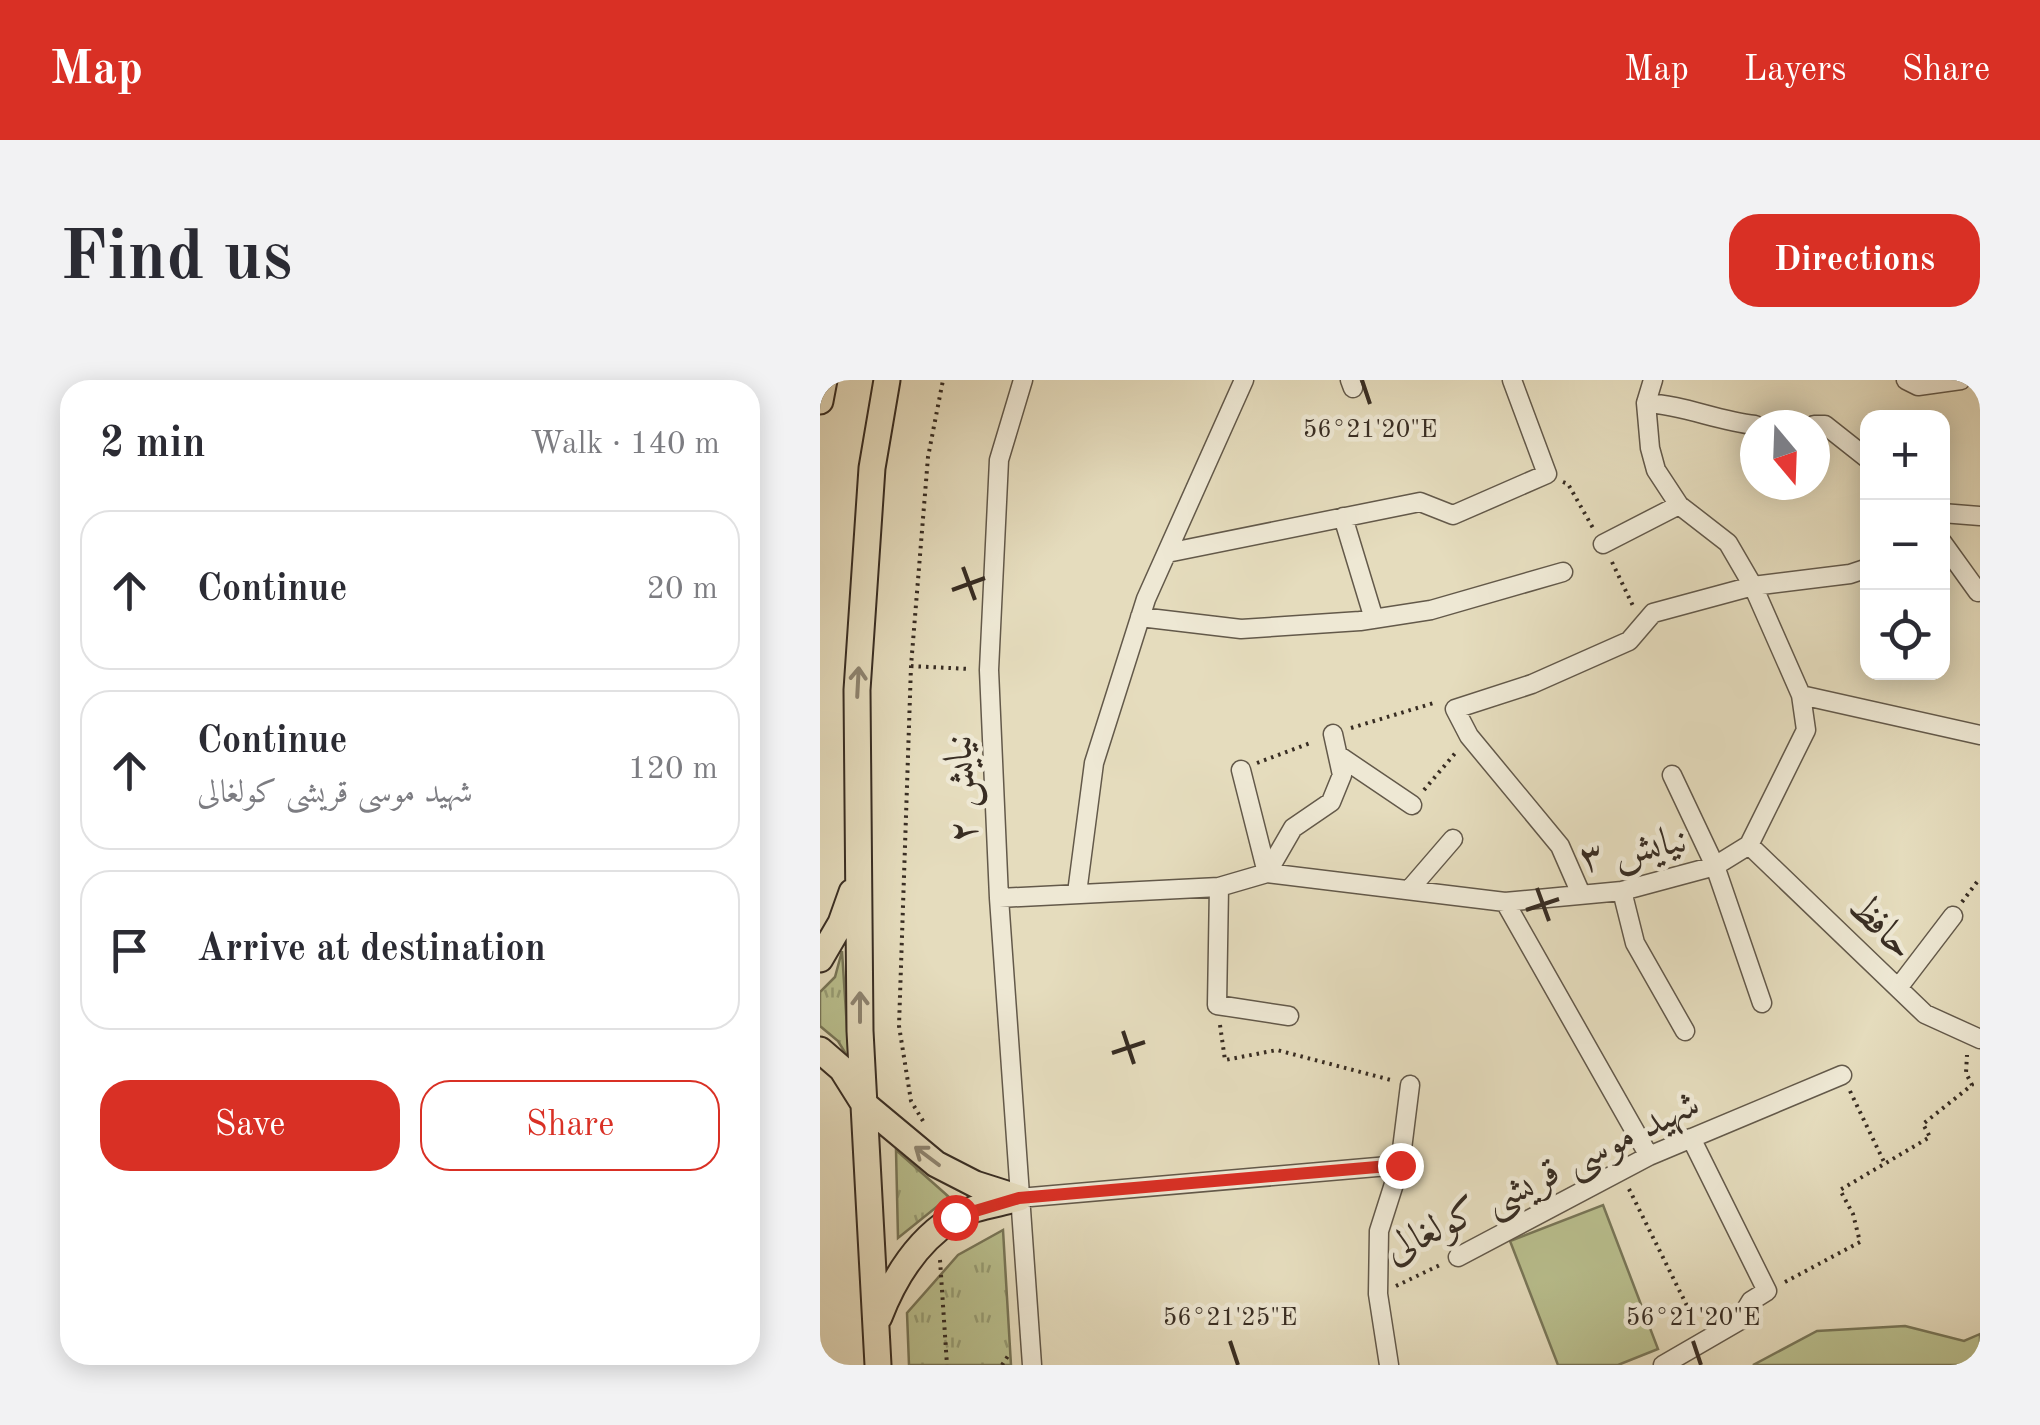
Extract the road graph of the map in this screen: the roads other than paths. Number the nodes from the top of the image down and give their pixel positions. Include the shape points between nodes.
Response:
1 (824, 380) edge
2 (887, 380) edge
3 (1023, 380) edge
4 (1244, 380) edge
5 (1512, 380) edge
6 (1654, 380) edge
7 (1906, 380) edge
8 (1961, 380) edge
9 (820, 401) edge
10 (1646, 403) junction
11 (1740, 424) edge
12 (1830, 428) edge
13 (1860, 452) edge
14 (1679, 505) junction
15 (1980, 516) edge
16 (1950, 517) edge
17 (1342, 518) junction
18 (1603, 544) dead end
19 (1167, 553) junction
20 (1950, 553) edge
21 (1860, 571) edge
22 (1563, 572) dead end
23 (1753, 586) junction
24 (1978, 592) edge
25 (1140, 617) junction
26 (1374, 619) junction
27 (1801, 695) junction
28 (1333, 734) road end
29 (1980, 735) edge
30 (1338, 755) junction
31 (1241, 770) road end
32 (1672, 775) dead end
33 (1412, 805) road end
34 (1454, 839) dead end
35 (1749, 845) junction
36 (1715, 866) junction
37 (859, 872) junction
38 (1267, 873) junction
39 (1219, 887) junction
40 (1410, 890) junction
41 (1622, 891) junction
42 (1077, 893) junction
43 (1582, 894) junction
44 (999, 898) junction
45 (1505, 902) junction
46 (1954, 913) road end
47 (820, 960) edge
48 (1898, 988) junction
49 (1762, 1003) dead end
50 (1288, 1016) dead end
51 (1685, 1031) dead end
52 (1975, 1037) edge
53 (820, 1050) edge
54 (1842, 1075) road end
55 (1410, 1086) road end
56 (864, 1104) junction
57 (1690, 1138) junction
58 (1648, 1156) junction
59 (1400, 1165) junction
60 (1019, 1198) junction
61 (1458, 1257) road end
62 (876, 1326) junction
63 (878, 1365) edge
64 (1032, 1365) edge
65 (1389, 1365) edge
66 (1663, 1365) edge

1 - 9 main road
37 -> 2 main road via 857,690 872,468
3 - 44 street, نیایش ۲ via 998,460 989,670
4 - 19 street
5 - 17 street via 1546,474 1453,515 1420,502
6 - 10 street, نیایش ۳
7 - 8 street via 1918,386
10 - 11 street
10 - 14 street, نیایش ۳ via 1656,470
12 - 13 street
14 - 18 street
14 - 23 street, نیایش ۳ via 1728,543
15 - 16 street
17 - 19 street
17 - 26 street
19 - 25 street
20 - 24 street
21 - 23 street
22 - 26 street via 1431,610
23 - 27 street, نیایش ۳
23 - 43 street via 1654,613 1630,641 1456,709 1469,736 1560,846
25 - 26 street via 1241,629
25 - 42 street via 1094,764
27 - 29 street
27 - 35 street, نیایش ۳ via 1806,730
28 - 30 street
30 - 33 street
30 - 38 street via 1342,775 1330,802 1293,828
31 - 38 street
32 - 36 street
34 - 40 street
35 - 36 street, نیایش ۳
35 - 48 street, حافظ
36 - 41 street, نیایش ۳
36 - 49 street
37 - 47 main road
56 -> 37 main road
38 - 39 street, نیایش ۳
38 - 40 street, نیایش ۳
39 - 42 street, نیایش ۳
39 - 50 street via 1217,1005
40 - 45 street, نیایش ۳
41 - 43 street, نیایش ۳
41 - 51 street via 1635,943
42 - 44 street, نیایش ۳
43 - 45 street, نیایش ۳
44 - 60 street, نیایش ۲
45 - 58 street
46 - 48 street
48 - 52 street, حافظ via 1925,1014
53 - 56 main road via 842,1069
54 - 57 street, شهید موسی قریشی کولغالی
55 - 59 street
60 -> 56 main road via 936,1164
56 - 62 main road
57 - 58 street, شهید موسی قریشی کولغالی
57 - 66 street via 1768,1291 1739,1321
58 - 61 street, شهید موسی قریشی کولغالی
59 - 60 street, شهید موسی قریشی کولغالی
59 - 65 street, شهید موسی قریشی کولغالی via 1380,1231 1378,1294
60 - 62 main road via 955,1217 917,1248 889,1290
60 - 64 street, نیایش ۲
62 - 63 main road

